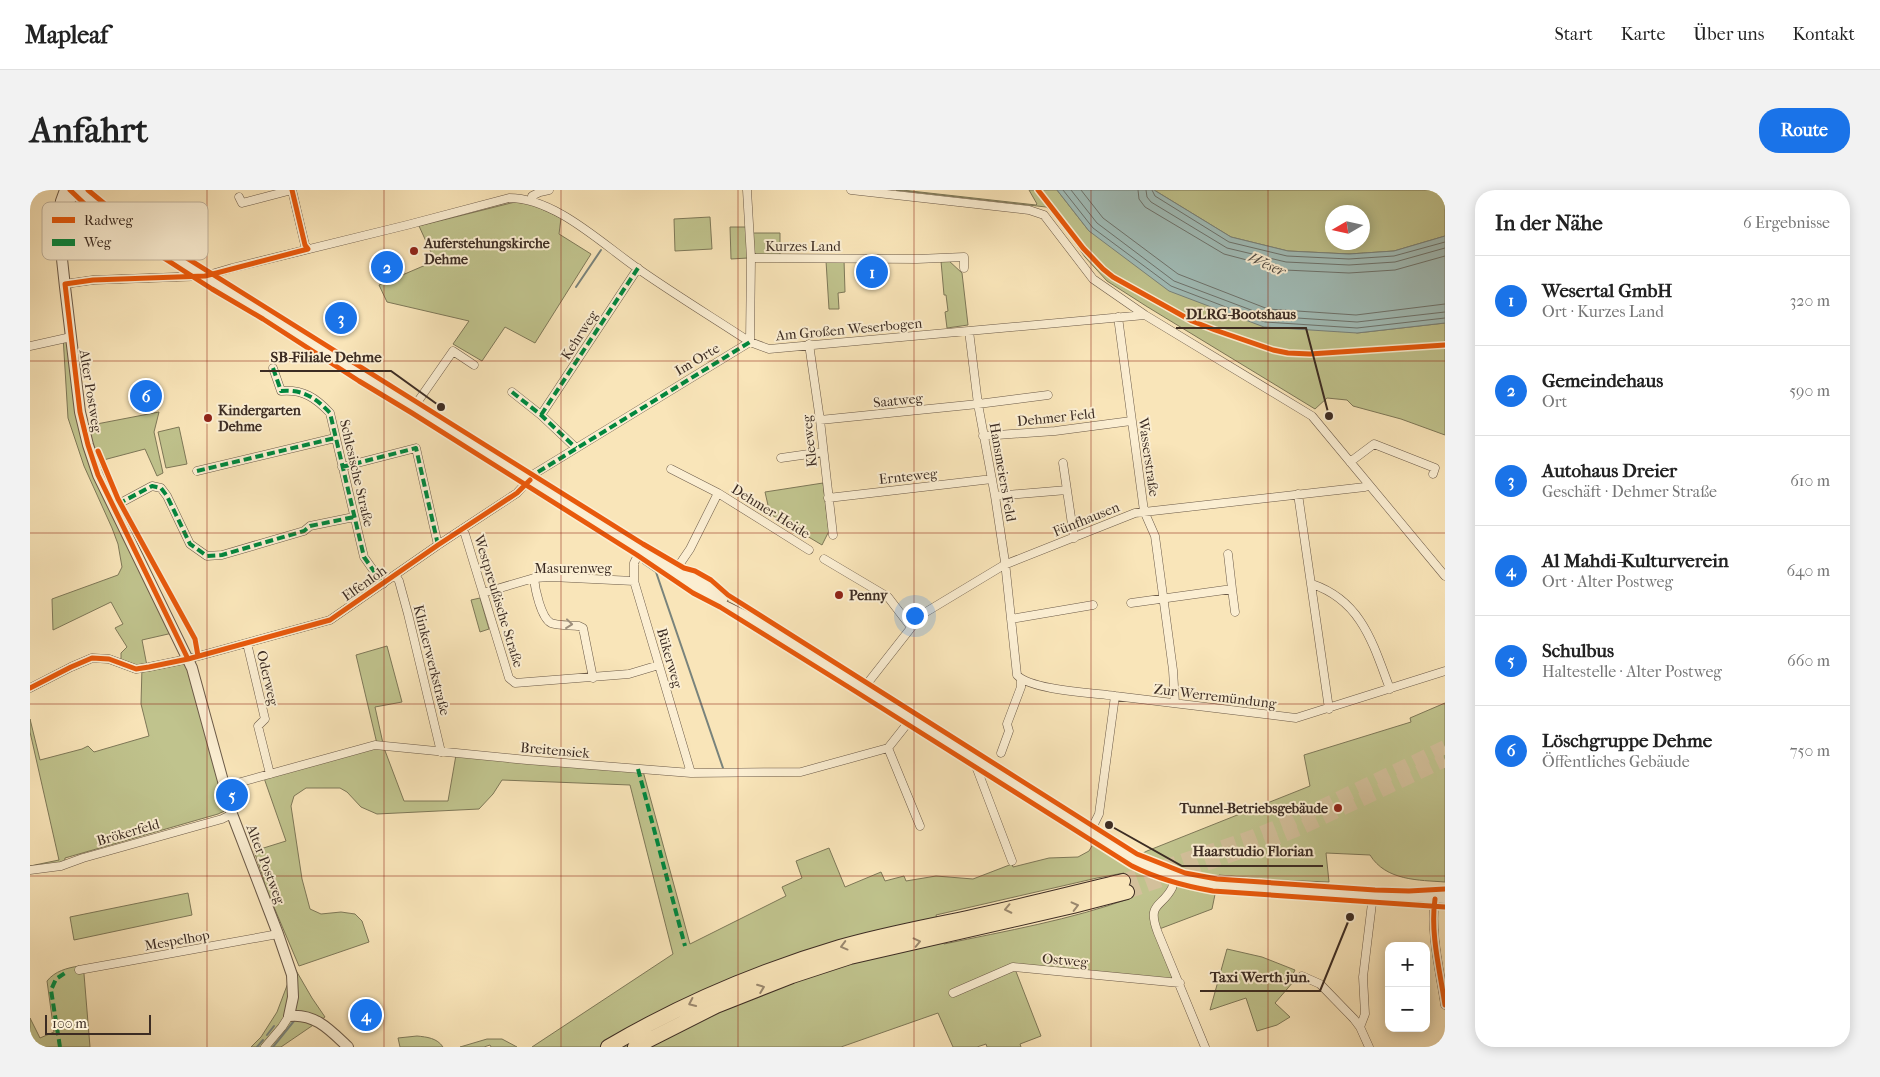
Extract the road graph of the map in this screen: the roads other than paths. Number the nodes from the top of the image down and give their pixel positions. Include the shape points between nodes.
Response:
1 (65, 190) edge
2 (80, 190) edge
3 (549, 190) edge
4 (747, 190) edge
5 (851, 190) edge
6 (239, 197) dead end
7 (533, 200) junction
8 (61, 202) edge
9 (68, 202) edge
10 (94, 202) edge
11 (308, 249) junction
12 (751, 258) junction
13 (62, 260) edge
14 (180, 260) edge
15 (638, 268) junction
16 (964, 268) dead end
17 (205, 276) junction
18 (65, 284) junction
19 (1145, 315) junction
20 (1118, 316) junction
21 (969, 331) junction
22 (71, 338) junction
23 (750, 342) junction
24 (809, 344) junction
25 (30, 346) edge
26 (474, 365) dead end
27 (273, 368) dead end
28 (512, 392) dead end
29 (1048, 395) dead end
30 (978, 404) junction
31 (414, 407) junction
32 (541, 415) junction
33 (820, 420) junction
34 (1131, 421) junction
35 (983, 436) junction
36 (335, 438) junction
37 (576, 448) junction
38 (824, 452) junction
39 (781, 458) dead end
40 (1350, 462) junction
41 (1063, 463) dead end
42 (342, 467) junction
43 (671, 469) dead end
44 (197, 471) dead end
45 (1433, 474) dead end
46 (992, 479) junction
47 (530, 480) junction
48 (1367, 484) junction
49 (1067, 490) junction
50 (718, 493) junction
51 (1298, 494) junction
52 (995, 496) junction
53 (828, 498) junction
54 (113, 507) junction
55 (1144, 511) junction
56 (354, 516) junction
57 (462, 529) junction
58 (833, 535) dead end
59 (1074, 538) junction
60 (438, 545) junction
61 (640, 549) junction
62 (810, 550) dead end
63 (1228, 554) dead end
64 (824, 559) dead end
65 (1004, 565) junction
66 (675, 571) junction
67 (395, 575) junction
68 (1445, 576) edge
69 (534, 578) junction
70 (634, 581) junction
71 (383, 584) junction
72 (1312, 584) junction
73 (1232, 588) junction
74 (483, 593) junction
75 (1164, 598) junction
76 (1132, 603) dead end
77 (1093, 605) dead end
78 (1235, 612) dead end
79 (1010, 619) junction
80 (911, 627) junction
81 (247, 643) junction
82 (188, 659) junction
83 (659, 665) junction
84 (1445, 671) edge
85 (593, 678) junction
86 (1021, 680) junction
87 (30, 688) edge
88 (863, 689) junction
89 (1390, 689) junction
90 (1115, 696) junction
91 (1175, 703) junction
92 (1329, 709) junction
93 (911, 719) junction
94 (888, 748) junction
95 (441, 752) junction
96 (1001, 753) dead end
97 (978, 762) junction
98 (270, 774) junction
99 (691, 774) junction
100 (223, 787) junction
101 (232, 814) junction
102 (920, 826) dead end
103 (1090, 832) junction
104 (1012, 861) dead end
105 (30, 870) edge
106 (1175, 876) junction
107 (1373, 895) junction
108 (1440, 898) edge
109 (278, 934) junction
110 (79, 970) dead end
111 (1302, 976) dead end
112 (1180, 983) junction
113 (953, 993) dead end
114 (1445, 1005) edge
115 (289, 1016) junction
116 (1360, 1027) junction
117 (265, 1047) edge
118 (348, 1047) edge
119 (608, 1047) edge
120 (636, 1047) edge
121 (1205, 1047) edge
122 (1369, 1047) edge

1 - 8 street, Alter Postweg
2 - 9 street
2 - 10 street
3 - 7 street via 532,196
4 - 12 street
5 - 19 street via 1044,214 1092,279
6 - 11 street via 242,203 292,190
7 - 11 street, Am Großen Weserbogen via 509,198
7 - 15 street, Am Großen Weserbogen via 564,216
11 - 17 street, Am Großen Weserbogen
12 - 16 street, Kurzes Land via 917,259 964,256
12 - 23 street
13 - 18 street, Alter Postweg
14 - 17 street
15 - 23 street, Am Großen Weserbogen
15 - 32 street, Kehrweg
17 - 18 street, Am Großen Weserbogen
17 - 31 street
18 - 22 street, Alter Postweg
19 - 20 street, Am Großen Weserbogen
19 - 40 street via 1312,416
20 - 21 street, Am Großen Weserbogen
20 - 34 street, Wasserstraße
21 - 24 street, Am Großen Weserbogen
21 - 30 street, Hansmeiers Feld
22 - 25 street
22 - 54 street, Alter Postweg via 80,412 88,445
23 - 24 street, Am Großen Weserbogen via 769,349
23 - 37 street, Im Orte
24 - 33 street, Kleeweg
26 - 31 street via 453,351
27 - 36 street, Schlesische Straße via 282,391 294,389 318,400 330,413
28 - 32 street
29 - 30 street, Saatweg
30 - 33 street, Saatweg
30 - 35 street, Hansmeiers Feld
31 - 47 street
32 - 37 street
33 - 38 street, Kleeweg
34 - 35 street, Dehmer Feld
34 - 55 street, Wasserstraße
35 - 46 street, Hansmeiers Feld
36 - 42 street, Schlesische Straße
36 - 44 street
37 - 47 street, Im Orte via 534,474
38 - 39 street
38 - 53 street, Kleeweg
40 - 45 street via 1374,444 1435,468
40 - 48 street
41 - 49 street
42 - 56 street, Schlesische Straße
42 - 60 street via 416,448
43 - 50 street, Dehmer Heide
46 - 52 street, Hansmeiers Feld
46 - 53 street, Ernteweg
47 - 57 street, Elfenloh via 517,493
47 - 61 street
48 - 51 street, Fünfhausen
48 - 68 street
49 - 52 street
49 - 59 street
50 - 62 street, Dehmer Heide
50 - 66 street, Dehmer Heide via 690,549
51 - 55 street, Fünfhausen
51 - 72 street
52 - 65 street, Hansmeiers Feld
53 - 58 street, Kleeweg
54 - 56 street via 152,486 161,488 190,544 207,556 222,556 304,531 310,526
54 - 82 street, Alter Postweg
55 - 59 street, Fünfhausen
55 - 75 street, Wasserstraße via 1155,536
56 - 71 street, Schlesische Straße via 364,557
57 - 60 street, Elfenloh
57 - 74 street, Westpreußische Straße
59 - 65 street, Fünfhausen
60 - 67 street, Elfenloh
61 - 66 street
61 - 70 street, Bükerweg via 634,564
63 - 73 street
64 - 80 street via 888,597
65 - 79 street, Hansmeiers Feld
65 - 80 street, Fünfhausen via 921,615
66 - 88 street via 695,589 751,619
67 - 71 street, Elfenloh
67 - 95 street, Klinkerwerkstraße via 408,614
69 - 70 street, Masurenweg
69 - 74 street, Masurenweg
69 -> 85 street via 545,617 551,622 583,628
70 - 83 street, Bükerweg
71 - 81 street, Elfenloh via 330,620
72 - 89 street via 1341,599 1360,620 1368,632
72 - 92 street
73 - 75 street
73 - 78 street
74 - 85 street, Westpreußische Straße via 509,678 515,683
75 - 76 street
75 - 91 street, Wasserstraße
77 - 79 street
79 - 86 street, Hansmeiers Feld via 1017,676
80 - 88 street, Fünfhausen
81 - 82 street, Elfenloh
81 - 98 street, Oderweg via 264,720 258,726
82 - 87 street, Elfenloh via 136,669 110,659 92,658
82 - 100 street, Alter Postweg
83 - 85 street, Westpreußische Straße via 629,674
83 - 99 street, Bükerweg
84 - 89 street, Zur Werremündung
86 - 90 street via 1043,687
86 - 96 street
88 - 93 street
89 - 92 street, Zur Werremündung
90 - 91 street, Zur Werremündung
90 - 103 street via 1100,814
91 - 92 street, Zur Werremündung via 1296,718
93 - 94 street
93 - 97 street
94 - 99 street, Breitensiek via 801,772
94 - 102 street
95 - 98 street, Breitensiek via 369,746
95 - 99 street, Breitensiek
97 - 103 street
97 - 104 street via 977,769
98 - 100 street, Breitensiek
100 - 101 street, Alter Postweg
101 - 105 street, Brökerfeld via 61,866
101 - 109 street, Alter Postweg
103 - 106 street via 1136,860
106 - 107 street via 1234,887
106 - 112 street via 1171,890 1154,910 1154,919
107 - 108 street
107 - 116 street via 1363,978 1365,1014
108 - 114 street via 1434,914
109 - 110 street, Mespelhop
109 - 115 street, Alter Postweg via 293,982
111 - 116 street via 1320,984
112 - 113 street, Ostweg via 1013,967
112 - 121 street
115 - 117 street, Alter Postweg
115 - 118 street via 318,1021
116 - 122 street
120 -> 119 highway via 716,1006 792,976 850,957 1064,908 1125,886 840,947 725,988

